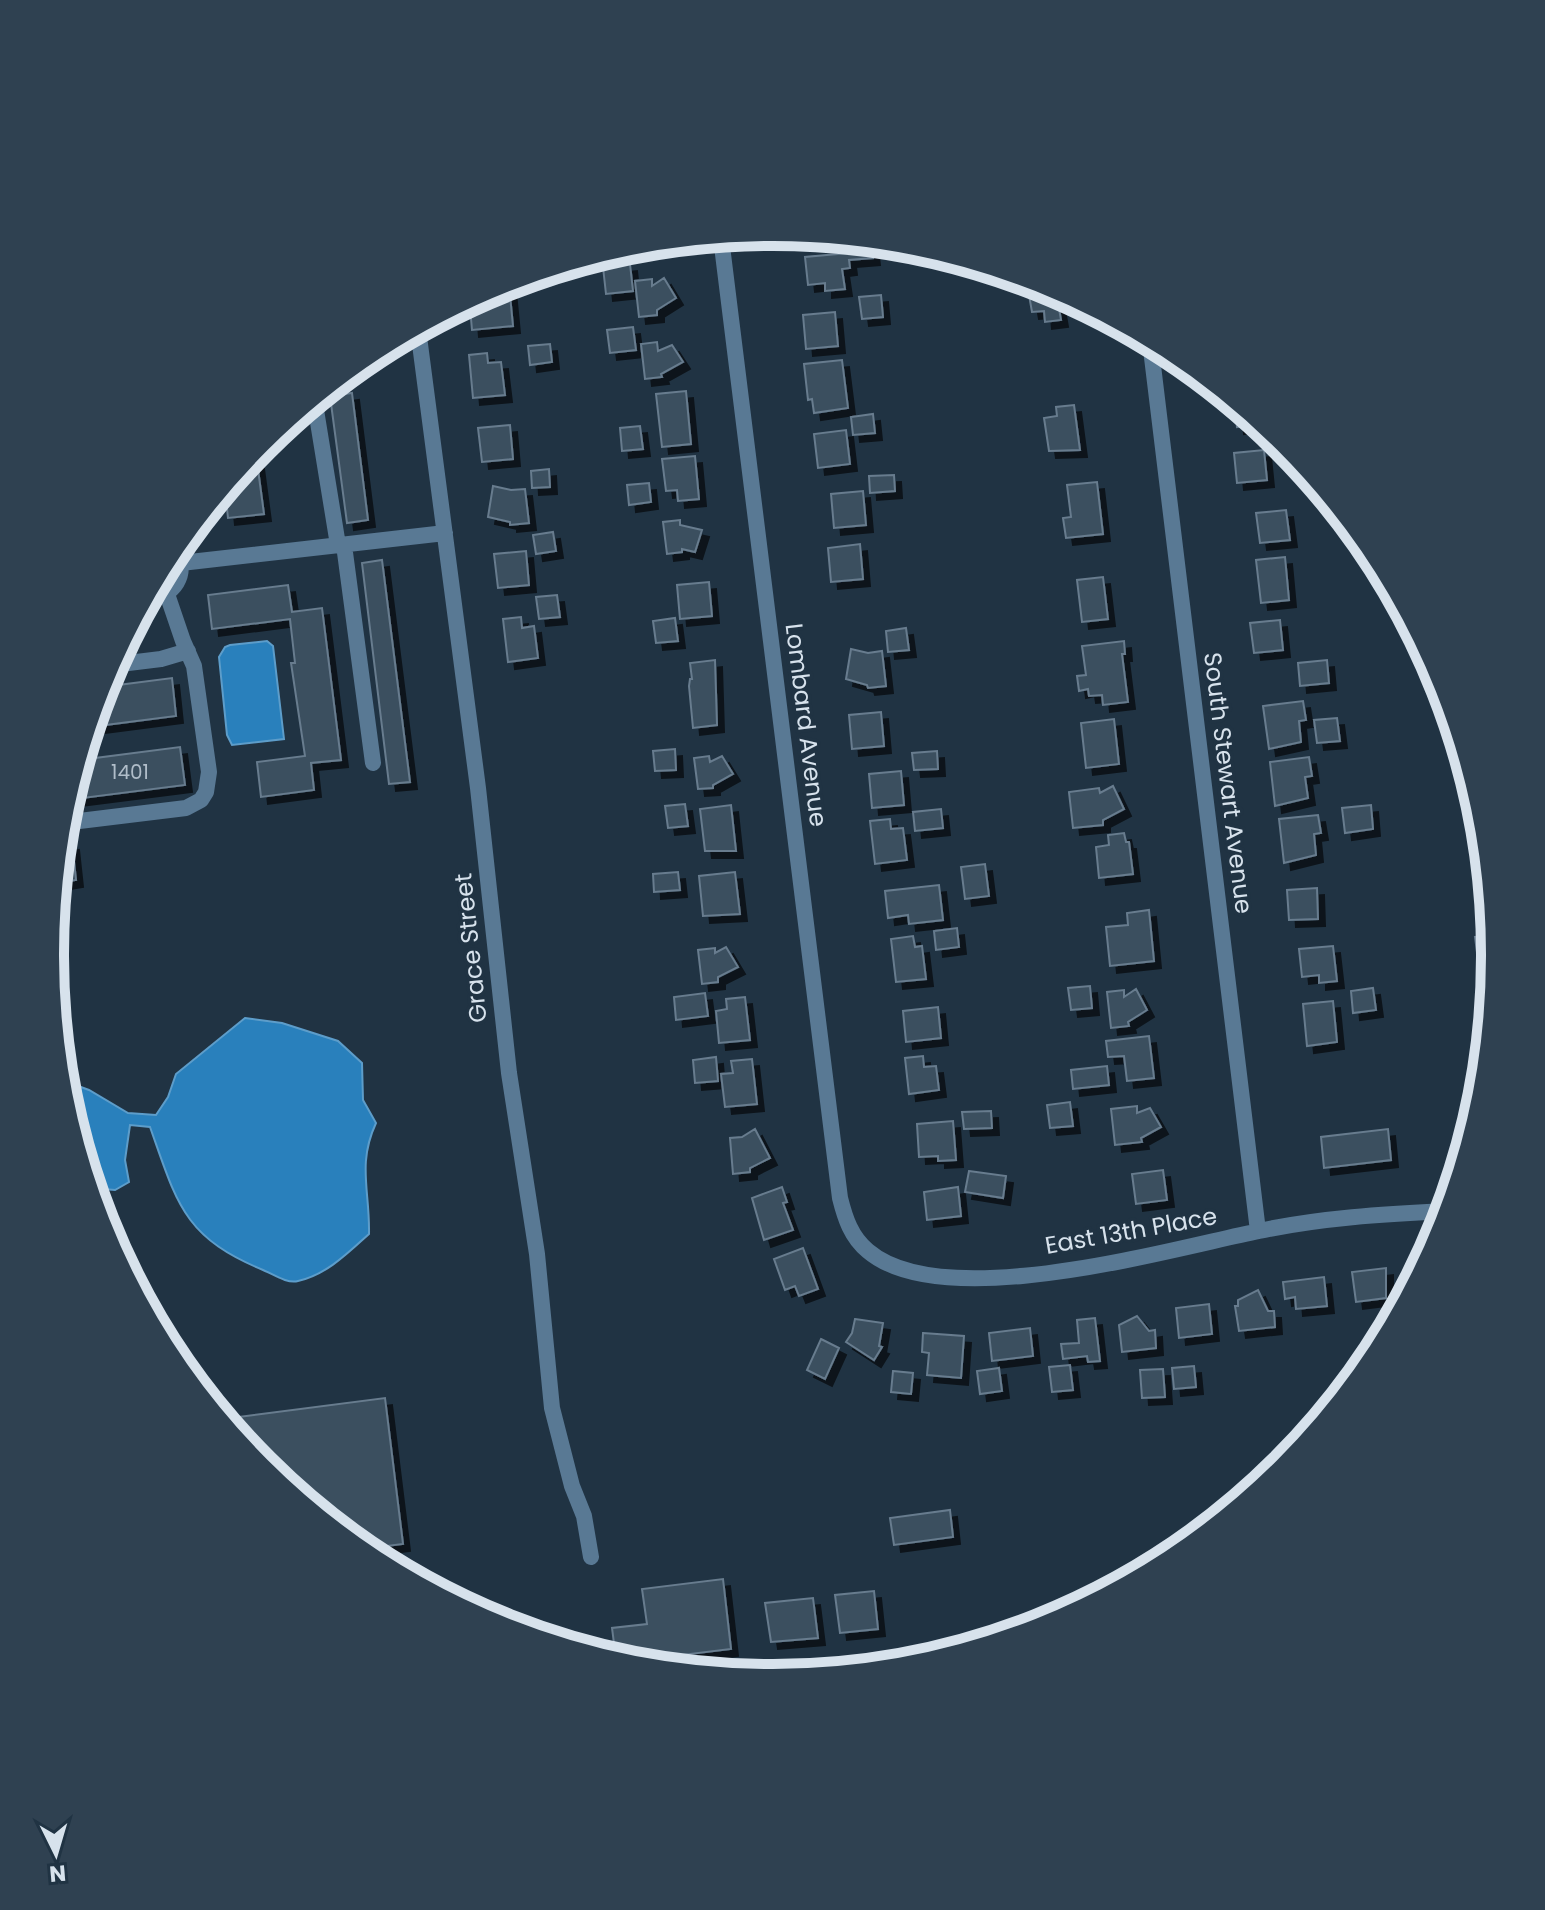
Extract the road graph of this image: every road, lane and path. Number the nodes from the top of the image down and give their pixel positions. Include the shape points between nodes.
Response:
1 (722, 248) edge
2 (419, 340) edge
3 (1152, 357) edge
4 (317, 413) edge
5 (445, 533) junction
6 (341, 545) junction
7 (187, 555) edge
8 (178, 568) edge
9 (167, 594) junction
10 (163, 595) edge
11 (188, 651) junction
12 (127, 663) edge
13 (373, 763) dead end
14 (77, 821) edge
15 (1432, 1212) edge
16 (845, 1218) joint
17 (1258, 1231) junction
18 (591, 1557) dead end

1 - 16 street, Lombard Avenue
2 - 5 street, Grace Street
3 - 17 street, South Stewart Avenue
4 - 6 street
5 - 6 street
5 - 18 street, Grace Street via 552,1408
6 - 7 street
6 - 13 street
8 - 9 street via 179,581
9 - 10 street
9 - 11 street
11 - 12 street
11 - 14 street via 198,685 209,772 201,800 186,808
15 - 17 street, East 13th Place
16 - 17 street, East 13th Place via 869,1252 902,1268 950,1277 1007,1277 1146,1257

